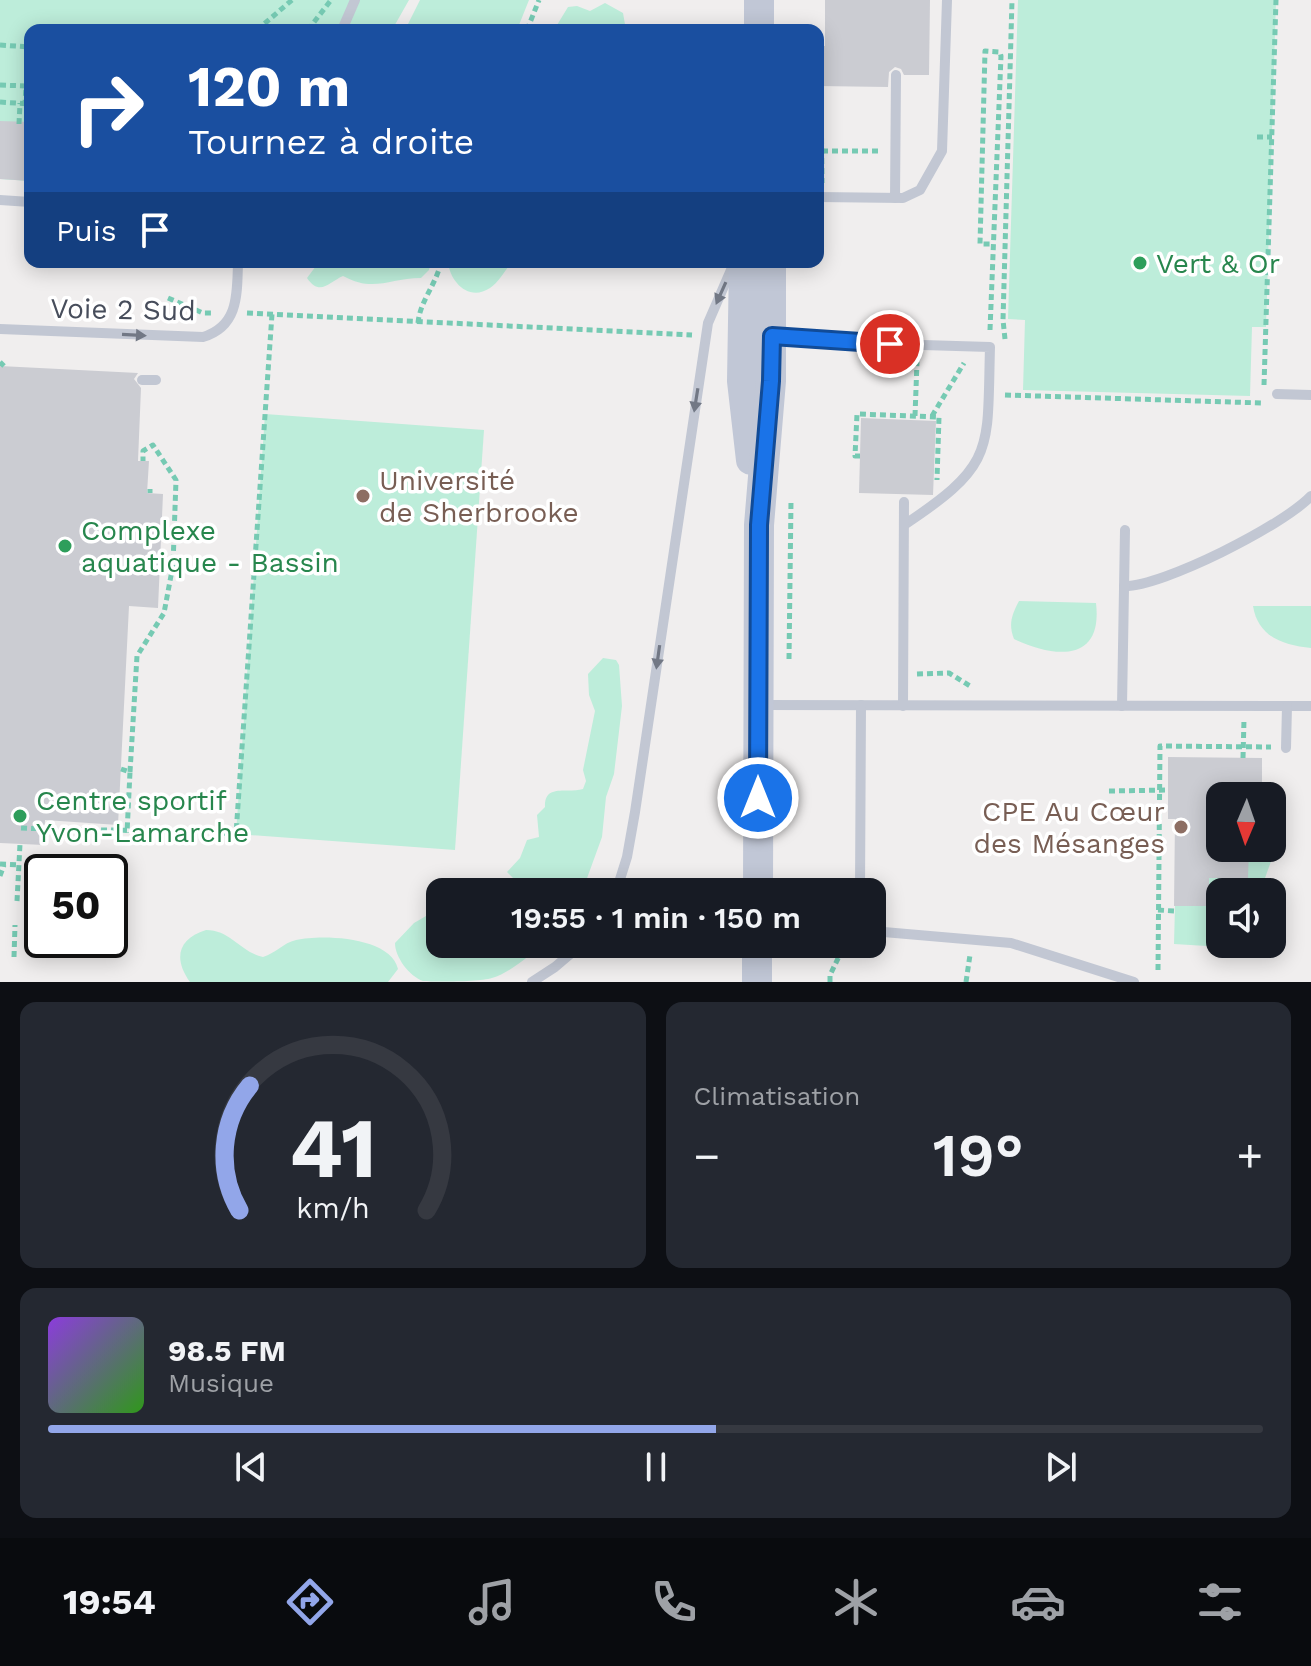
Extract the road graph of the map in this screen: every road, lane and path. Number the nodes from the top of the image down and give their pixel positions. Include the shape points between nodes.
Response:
1 (292, 0) edge
2 (331, 0) edge
3 (355, 0) edge
4 (539, 0) edge
5 (759, 0) edge
6 (947, 0) edge
7 (1012, 0) edge
8 (1276, 0) edge
9 (264, 24) edge
10 (313, 24) edge
11 (345, 24) edge
12 (529, 24) edge
13 (759, 24) edge
14 (0, 45) edge
15 (24, 47) edge
16 (896, 75) dead end
17 (0, 85) edge
18 (24, 86) edge
19 (0, 102) edge
20 (24, 103) edge
21 (24, 106) edge
22 (19, 124) dead end
23 (1257, 137) dead end
24 (1272, 137) junction
25 (824, 151) edge
26 (887, 151) dead end
27 (824, 197) edge
28 (895, 198) junction
29 (0, 200) edge
30 (24, 202) edge
31 (992, 244) junction
32 (237, 268) edge
33 (440, 268) edge
34 (732, 268) edge
35 (744, 268) edge
36 (771, 268) edge
37 (168, 298) dead end
38 (203, 313) dead end
39 (247, 313) dead end
40 (272, 314) junction
41 (418, 323) junction
42 (0, 329) edge
43 (687, 335) dead end
44 (772, 336) junction
45 (1005, 341) dead end
46 (990, 347) junction
47 (964, 364) dead end
48 (917, 369) dead end
49 (142, 380) dead end
50 (156, 380) dead end
51 (1004, 382) dead end
52 (1277, 394) dead end
53 (1311, 395) edge
54 (915, 416) junction
55 (932, 417) junction
56 (860, 456) dead end
57 (143, 461) dead end
58 (791, 495) dead end
59 (937, 495) dead end
60 (1311, 496) edge
61 (904, 502) dead end
62 (759, 525) junction
63 (904, 525) junction
64 (1125, 530) dead end
65 (1124, 586) junction
66 (782, 670) dead end
67 (910, 674) dead end
68 (979, 686) dead end
69 (758, 705) junction
70 (861, 705) junction
71 (903, 706) junction
72 (1122, 706) junction
73 (1244, 706) junction
74 (1287, 706) junction
75 (1311, 706) edge
76 (1243, 747) junction
77 (1272, 747) dead end
78 (1286, 748) dead end
79 (1243, 758) dead end
80 (121, 769) dead end
81 (130, 772) junction
82 (1159, 790) junction
83 (1168, 790) dead end
84 (1109, 791) dead end
85 (21, 828) dead end
86 (127, 833) junction
87 (20, 844) dead end
88 (2, 864) edge
89 (19, 865) junction
90 (0, 876) edge
91 (620, 878) edge
92 (758, 878) edge
93 (860, 878) edge
94 (17, 901) dead end
95 (1158, 910) junction
96 (1174, 911) dead end
97 (15, 925) dead end
98 (886, 932) edge
99 (970, 953) dead end
100 (14, 957) dead end
101 (566, 958) edge
102 (757, 958) edge
103 (838, 958) edge
104 (1158, 970) dead end
105 (532, 982) edge
106 (757, 982) edge
107 (830, 982) edge
108 (966, 982) edge
109 (1134, 982) edge

1 - 9 path
2 - 10 path
3 - 11 lane
4 - 12 path
5 - 13 main road
6 - 28 lane via 942,151 920,190
7 - 45 path
8 - 24 path
14 - 15 path
16 - 28 lane
17 - 18 path
19 - 20 path
21 - 22 path
23 - 24 path
24 - 51 path via 1264,403 1004,395
25 - 26 path
27 - 28 lane
29 - 30 lane
31 - 31 path via 1001,56 985,51 980,244
31 - 46 path
42 -> 32 lane, Voie 2 Sud via 203,337 224,326 233,313
33 - 41 path
34 -> 91 lane via 708,323 635,812
35 - 62 main road via 742,381
36 - 44 main road
37 - 38 path
39 - 40 path
40 - 41 path
40 - 86 path via 236,834 151,828
41 - 43 path
44 - 46 lane
44 - 62 main road
46 - 63 lane via 988,431 981,456 949,493
47 - 55 path
48 - 54 path
49 - 50 lane
52 - 53 lane
54 - 55 path
54 - 56 path via 857,414 855,456
55 - 59 path via 939,417
57 - 81 path via 143,451 153,445 176,480 173,565 164,613 137,656
58 - 66 path via 789,664
60 - 65 lane via 1294,512 1210,556 1139,587
61 - 63 lane
62 - 69 main road
63 - 71 lane
64 - 65 lane
65 - 72 lane
67 - 68 path via 949,673 966,686
69 - 70 lane
69 - 92 main road
70 - 71 lane
70 - 93 lane
71 - 72 lane
72 - 73 lane
73 - 74 lane
73 - 76 path
74 - 75 lane
74 - 78 lane
76 - 77 path
76 - 79 path
76 - 82 path via 1160,746
80 - 81 path
81 - 86 path
82 - 83 path
82 - 84 path
82 - 95 path
85 - 86 path
87 - 89 path
88 - 89 path
88 - 90 path
89 - 94 path
95 - 96 path
95 - 104 path
97 - 100 path
98 - 109 lane via 1011,943
99 - 108 path
101 - 105 lane
102 - 106 main road
103 - 107 path

